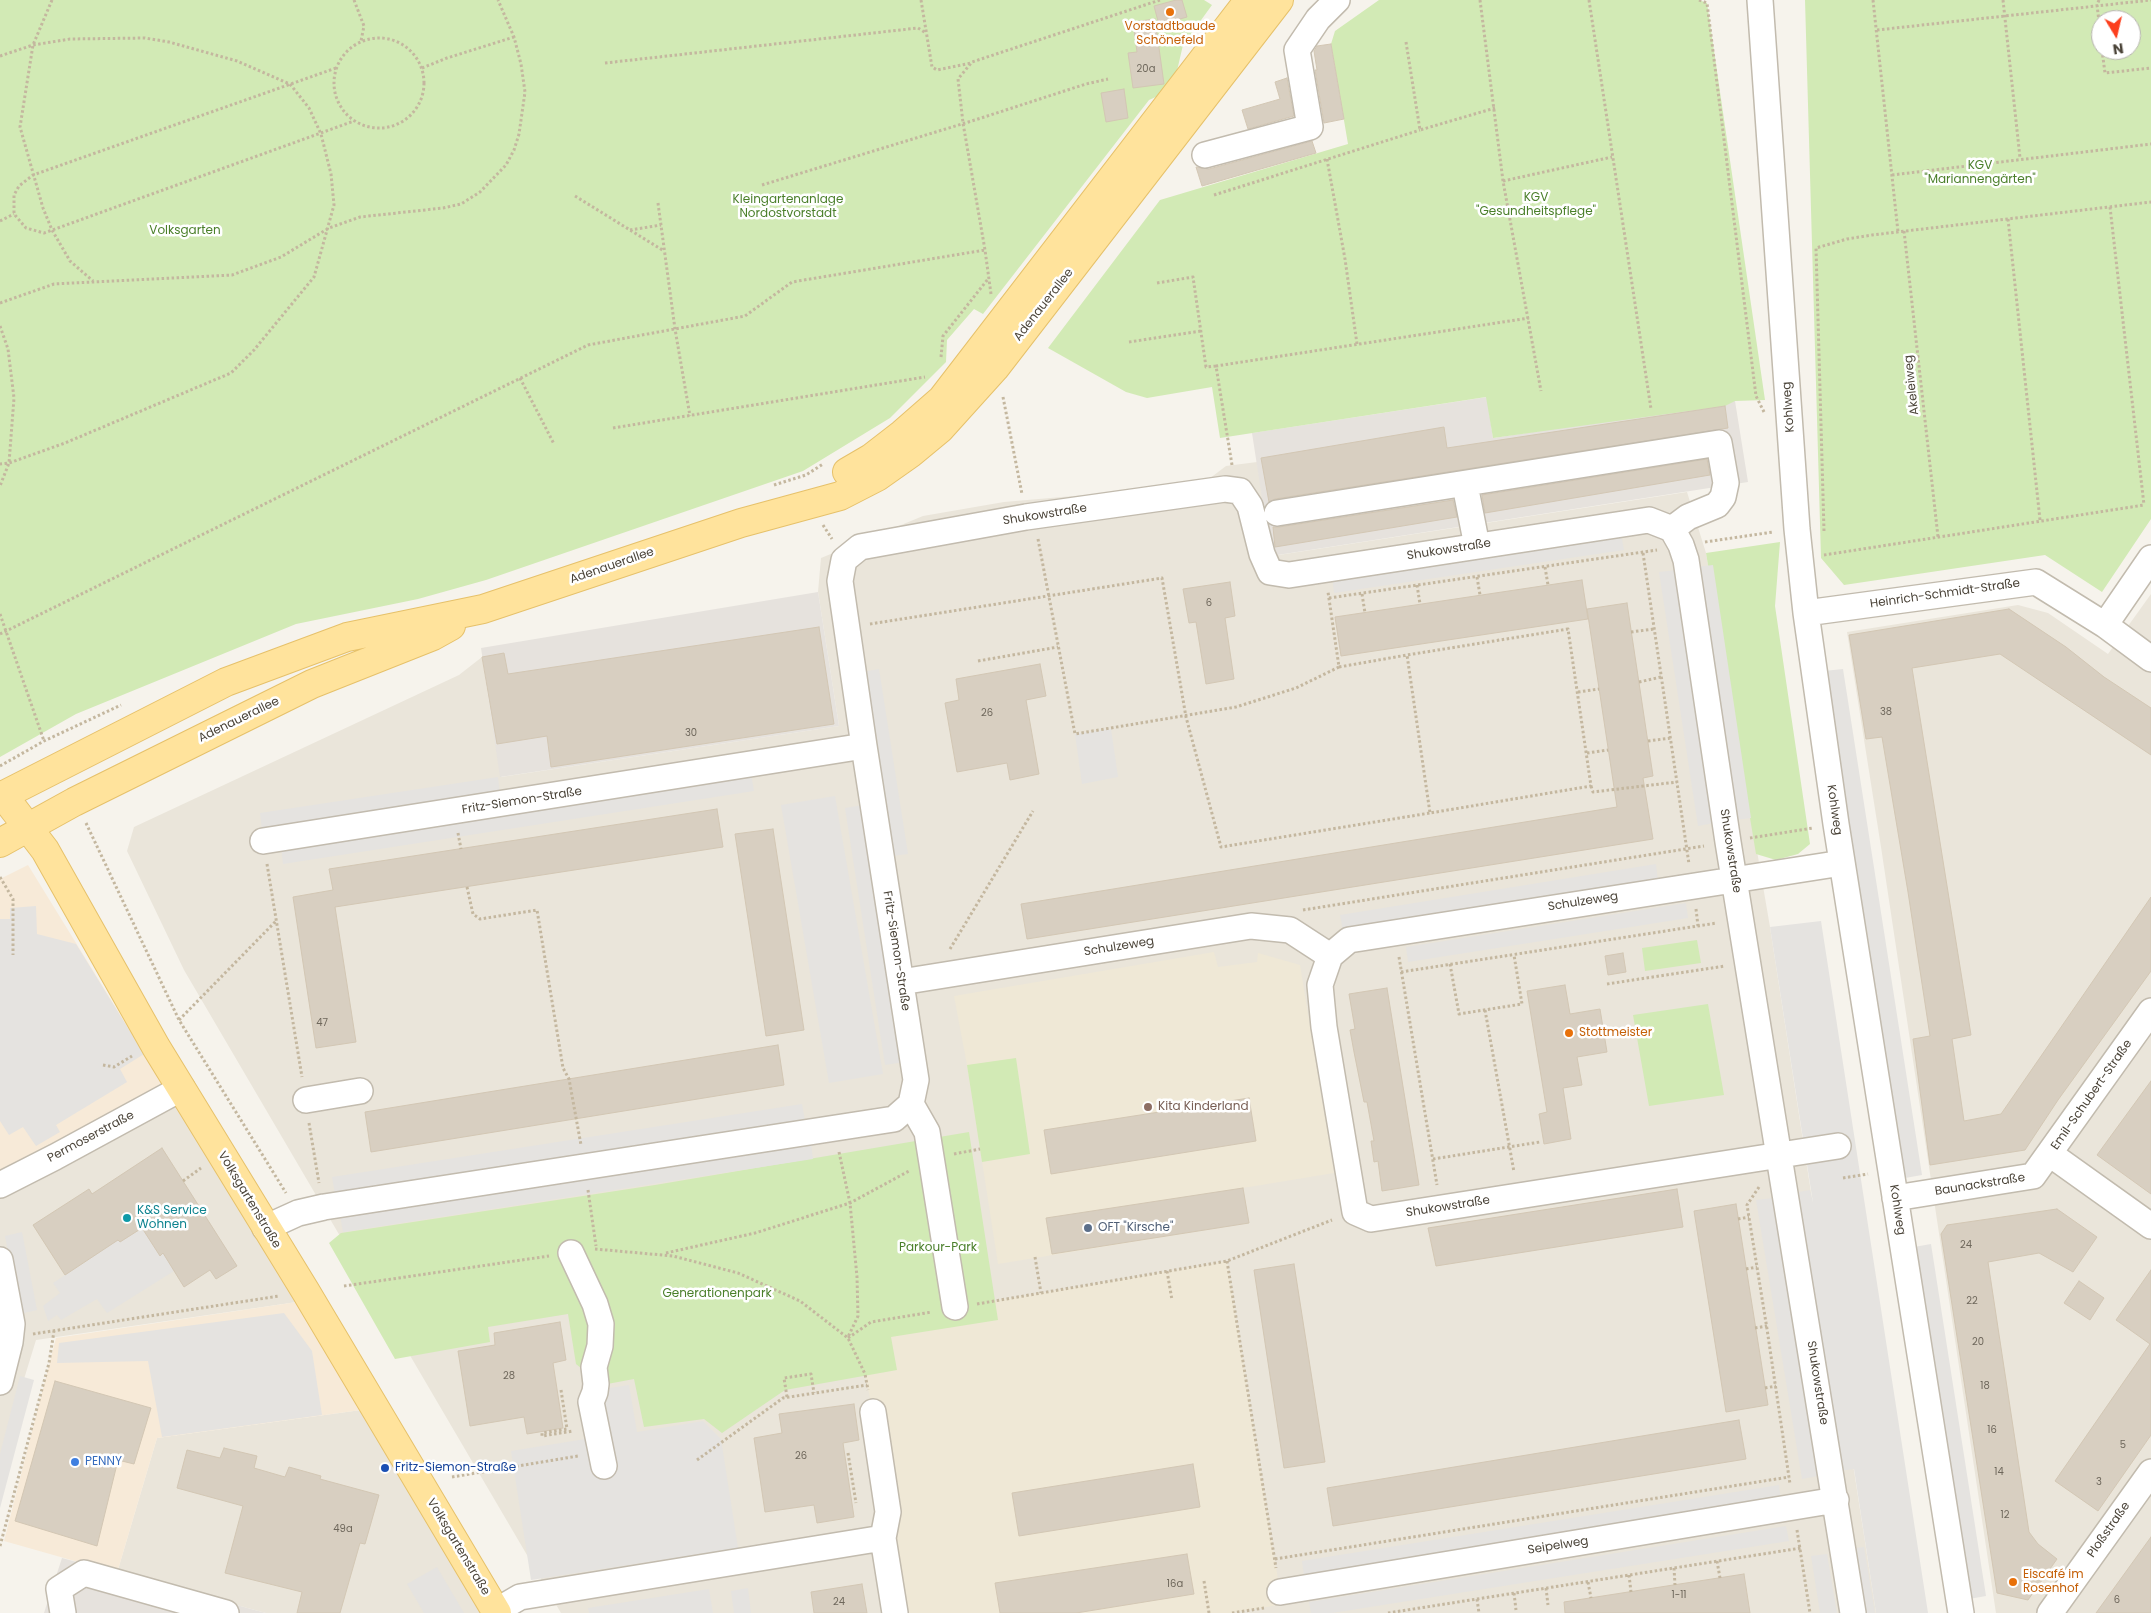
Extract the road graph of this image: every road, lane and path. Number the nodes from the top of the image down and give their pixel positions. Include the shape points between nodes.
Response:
1 (52, 0) edge
2 (354, 0) edge
3 (498, 0) edge
4 (922, 0) edge
5 (1160, 0) edge
6 (1249, 0) edge
7 (1279, 0) edge
8 (1337, 0) edge
9 (1480, 0) edge
10 (1589, 0) edge
11 (1699, 0) edge
12 (1760, 0) edge
13 (1873, 0) edge
14 (2003, 0) edge
15 (2099, 0) edge
16 (2151, 0) edge
17 (2097, 5) junction
18 (2098, 10) edge
19 (2004, 15) junction
20 (1877, 30) junction
21 (926, 33) junction
22 (514, 37) junction
23 (361, 41) junction
24 (1406, 42) dead end
25 (33, 44) junction
26 (0, 56) edge
27 (2103, 60) edge
28 (972, 62) junction
29 (605, 63) dead end
30 (336, 68) junction
31 (422, 68) junction
32 (2151, 68) edge
33 (1108, 79) dead end
34 (290, 84) junction
35 (1495, 108) junction
36 (354, 121) junction
37 (963, 123) junction
38 (1420, 130) junction
39 (321, 134) junction
40 (2151, 144) edge
41 (1205, 154) dead end
42 (1612, 157) junction
43 (2020, 158) junction
44 (1327, 159) junction
45 (33, 175) junction
46 (1892, 175) junction
47 (1503, 181) junction
48 (762, 185) dead end
49 (1214, 194) dead end
50 (575, 196) dead end
51 (2151, 202) edge
52 (658, 203) dead end
53 (2110, 207) junction
54 (14, 214) junction
55 (2008, 219) junction
56 (0, 221) edge
57 (661, 225) junction
58 (329, 228) junction
59 (52, 230) junction
60 (630, 230) junction
61 (1904, 231) junction
62 (1898, 232) junction
63 (985, 250) junction
64 (665, 251) junction
65 (989, 278) junction
66 (94, 281) junction
67 (1157, 283) dead end
68 (987, 300) dead end
69 (0, 303) edge
70 (1529, 318) junction
71 (0, 326) edge
72 (675, 328) junction
73 (1201, 332) junction
74 (1129, 342) dead end
75 (1356, 344) junction
76 (936, 364) dead end
77 (1216, 366) junction
78 (930, 371) dead end
79 (520, 378) junction
80 (999, 390) dead end
81 (1542, 391) dead end
82 (1651, 409) dead end
83 (690, 416) junction
84 (613, 428) dead end
85 (1791, 430) junction
86 (554, 444) dead end
87 (9, 462) junction
88 (828, 462) dead end
89 (0, 464) edge
90 (1465, 485) junction
91 (0, 486) edge
92 (769, 487) dead end
93 (1240, 491) junction
94 (1277, 513) dead end
95 (1030, 516) junction
96 (2040, 520) junction
97 (741, 523) junction
98 (1797, 529) junction
99 (1824, 537) dead end
100 (1938, 537) junction
101 (1676, 538) junction
102 (1476, 546) junction
103 (1824, 546) dead end
104 (2151, 558) edge
105 (1545, 567) junction
106 (1477, 577) junction
107 (1417, 585) junction
108 (1548, 585) dead end
109 (1362, 593) junction
110 (1480, 595) dead end
111 (1049, 596) junction
112 (1420, 604) dead end
113 (483, 609) junction
114 (1366, 613) dead end
115 (0, 614) edge
116 (1806, 614) junction
117 (2104, 625) junction
118 (847, 628) junction
119 (1654, 628) junction
120 (5, 631) junction
121 (1632, 632) dead end
122 (0, 634) edge
123 (1058, 647) junction
124 (1407, 655) junction
125 (2151, 659) edge
126 (978, 662) dead end
127 (1339, 667) junction
128 (1661, 677) junction
129 (1639, 682) dead end
130 (1599, 689) dead end
131 (1578, 692) junction
132 (122, 704) dead end
133 (1186, 717) junction
134 (1670, 738) junction
135 (44, 740) junction
136 (1648, 741) dead end
137 (864, 746) junction
138 (1608, 750) dead end
139 (1587, 753) junction
140 (0, 766) edge
141 (1677, 782) junction
142 (1591, 786) junction
143 (1, 794) edge
144 (1034, 811) dead end
145 (1430, 813) junction
146 (95, 819) dead end
147 (1836, 824) junction
148 (28, 828) junction
149 (263, 841) joint
150 (1728, 842) junction
151 (0, 843) edge
152 (1687, 848) junction
153 (1842, 863) junction
154 (1, 876) edge
155 (1735, 880) junction
156 (1692, 885) junction
157 (467, 887) dead end
158 (1302, 910) dead end
159 (276, 921) junction
160 (1394, 932) junction
161 (1514, 954) junction
162 (12, 955) dead end
163 (1330, 956) junction
164 (1748, 963) junction
165 (1450, 964) junction
166 (1401, 972) junction
167 (932, 977) junction
168 (901, 982) junction
169 (1607, 984) dead end
170 (1485, 1010) junction
171 (2151, 1011) edge
172 (179, 1020) junction
173 (139, 1052) dead end
174 (103, 1064) dead end
175 (182, 1088) junction
176 (360, 1091) dead end
177 (306, 1100) junction
178 (911, 1104) junction
179 (576, 1119) dead end
180 (1540, 1142) dead end
181 (837, 1144) dead end
182 (1509, 1146) junction
183 (1838, 1146) dead end
184 (980, 1149) dead end
185 (1780, 1154) junction
186 (2050, 1154) junction
187 (931, 1158) junction
188 (1433, 1159) junction
189 (1435, 1174) dead end
190 (1865, 1175) dead end
191 (1843, 1178) dead end
192 (0, 1185) edge
193 (1519, 1196) junction
194 (1895, 1198) junction
195 (850, 1203) junction
196 (324, 1207) junction
197 (298, 1212) junction
198 (1355, 1212) junction
199 (1749, 1217) junction
200 (1738, 1219) dead end
201 (2151, 1226) edge
202 (265, 1228) junction
203 (570, 1253) dead end
204 (660, 1254) dead end
205 (1035, 1257) dead end
206 (0, 1260) edge
207 (1227, 1261) junction
208 (1757, 1266) junction
209 (1746, 1269) dead end
210 (1167, 1272) junction
211 (1041, 1293) junction
212 (280, 1296) dead end
213 (1172, 1300) dead end
214 (955, 1307) junction
215 (1767, 1326) junction
216 (1755, 1328) dead end
217 (54, 1331) junction
218 (11, 1338) junction
219 (848, 1338) junction
220 (0, 1382) edge
221 (867, 1384) junction
222 (1776, 1386) junction
223 (1765, 1388) dead end
224 (561, 1390) dead end
225 (814, 1393) junction
226 (786, 1397) junction
227 (873, 1412) joint
228 (567, 1432) dead end
229 (848, 1453) dead end
230 (602, 1459) joint
231 (697, 1460) dead end
232 (2151, 1472) edge
233 (452, 1477) dead end
234 (1789, 1477) junction
235 (1836, 1500) junction
236 (856, 1503) dead end
237 (1794, 1507) junction
238 (883, 1538) junction
239 (0, 1546) edge
240 (1800, 1548) junction
241 (1275, 1559) junction
242 (1717, 1561) junction
243 (1674, 1568) junction
244 (1629, 1575) junction
245 (1720, 1578) dead end
246 (1204, 1581) dead end
247 (1588, 1582) junction
248 (1676, 1585) dead end
249 (1546, 1588) junction
250 (1280, 1592) joint
251 (1631, 1592) dead end
252 (1514, 1593) junction
253 (1591, 1598) dead end
254 (1476, 1599) junction
255 (1548, 1605) dead end
256 (1516, 1610) dead end
257 (496, 1612) edge
258 (63, 1613) edge
259 (226, 1613) edge
260 (895, 1613) edge
261 (1209, 1613) edge
262 (1388, 1613) edge
263 (1479, 1613) edge
264 (1810, 1613) edge
265 (1853, 1613) edge
266 (1960, 1613) edge
267 (2050, 1613) edge

1 - 25 path
2 - 23 path via 364,26
3 - 22 path
4 - 21 path
5 - 28 path
6 - 97 main road, Adenauerallee via 934,408 871,458 828,484
7 - 97 main road, Adenauerallee via 995,368 949,421 911,454 840,496
8 - 41 street via 1318,19 1296,50 1310,127
9 - 35 path
10 - 42 path
11 - 85 path via 1707,3 1756,396 1765,415
12 - 85 street, Kohlweg
13 - 20 path
14 - 19 path
15 - 17 path
16 - 17 path
17 - 18 path
17 - 19 path
19 - 20 path
19 - 43 path
20 - 46 path
21 - 28 path via 932,67 937,70
21 - 29 path via 918,28
22 - 31 path
22 - 58 path via 524,92 519,134 506,165 494,179 461,204 360,217
23 - 30 path via 350,47
23 - 31 path via 380,38 398,41 412,52
24 - 38 path
25 - 26 path
25 - 34 path via 95,38 145,38 237,62
25 - 45 path via 20,127
27 - 32 path via 2105,73
28 - 37 path via 958,79
30 - 34 path
30 - 36 path via 333,82 336,97 342,111
31 - 36 path via 422,96 407,119 394,126 380,128 366,127
33 - 37 path
34 - 39 path via 309,108
34 - 45 path
35 - 38 path
35 - 47 path
36 - 39 path
37 - 48 path
37 - 63 path
38 - 44 path
39 - 58 path via 331,174 334,205
39 - 59 path
40 - 43 path
42 - 47 path
42 - 82 path
43 - 46 path
44 - 49 path
44 - 75 path
45 - 54 path via 18,186 14,195
45 - 59 path
46 - 62 path
47 - 70 path
50 - 60 path
51 - 53 path
52 - 57 path
53 - 55 path
53 - 96 path via 2144,505
54 - 56 path
54 - 59 path via 34,232
55 - 61 path
55 - 96 path
57 - 60 path
57 - 64 path
58 - 66 path via 281,257 232,275
58 - 87 path via 314,277 231,373 64,443
59 - 66 path via 70,261
60 - 64 path
61 - 62 path
61 - 100 path, Akeleiweg
62 - 99 path via 1847,239 1816,248
63 - 65 path
63 - 72 path via 792,282 745,316
64 - 72 path
65 - 68 path via 991,294
65 - 76 path via 943,336 941,358
66 - 69 path via 54,284
67 - 73 path via 1193,277
70 - 75 path
70 - 81 path
71 - 87 path via 8,349 14,398
72 - 79 path via 588,345
72 - 83 path
73 - 74 path
73 - 77 path via 1206,367
75 - 77 path
77 - 93 path via 1231,463
78 - 83 path via 924,378
79 - 86 path
79 - 120 path
80 - 95 path via 1005,399
83 - 84 path
85 - 98 street, Kohlweg
87 - 89 path
87 - 91 path
88 - 92 path via 806,475
90 - 94 street
90 - 101 street via 1719,443 1726,483 1723,497 1717,505 1688,518
90 - 102 street
93 - 95 street, Shukowstraße via 1226,489
93 - 102 street, Shukowstraße via 1250,506 1270,572 1289,575
95 - 111 path
95 - 118 street, Shukowstraße via 860,547 844,560 840,581
96 - 100 path
97 - 113 main road, Adenauerallee
98 - 101 path
98 - 116 street, Kohlweg
100 - 103 path via 1824,556
101 - 102 street, Shukowstraße via 1650,520
101 - 150 street, Shukowstraße via 1686,560
104 - 117 street
105 - 106 path
105 - 108 path
105 - 119 path via 1643,553
106 - 107 path
106 - 110 path
107 - 109 path
107 - 112 path
109 - 114 path
109 - 127 path via 1329,598
111 - 118 path
111 - 123 path
111 - 133 path via 1162,578
113 - 143 main road, Adenauerallee via 347,638 226,682
113 - 148 main road, Adenauerallee via 433,636 312,684
115 - 120 path
116 - 117 street, Heinrich-Schmidt-Straße via 2036,582
116 - 147 street, Kohlweg
117 - 125 street, Heinrich-Schmidt-Straße
118 - 137 street, Shukowstraße
119 - 121 path
119 - 128 path
120 - 122 path
120 - 135 path
123 - 126 path
123 - 133 path via 1075,734
124 - 127 path
124 - 131 path via 1568,628
124 - 145 path
127 - 133 path via 1296,688 1236,707
128 - 129 path
128 - 134 path
130 - 131 path
131 - 139 path
132 - 135 path
133 - 145 path via 1221,847
134 - 136 path
134 - 141 path
135 - 140 path
137 - 149 street, Fritz-Siemon-Straße
137 - 168 street, Fritz-Siemon-Straße
138 - 139 path
139 - 142 path
141 - 142 path via 1593,792
141 - 152 path
142 - 145 path
143 - 148 main road, Volksgartenstraße
144 - 167 path
146 - 172 path via 86,823
147 - 150 path
147 - 153 street, Kohlweg
148 - 151 main road, Adenauerallee
148 - 175 main road, Volksgartenstraße via 49,858 121,988
149 - 159 path
150 - 152 path
150 - 155 street, Shukowstraße
152 - 156 path
152 - 158 path
153 - 155 street, Schulzeweg
153 - 194 street, Kohlweg
154 - 162 path via 13,899
155 - 156 street, Schulzeweg
155 - 164 street, Shukowstraße
156 - 160 street, Schulzeweg
156 - 161 path via 1698,926
157 - 179 path via 473,914 480,919 537,910 563,1068 569,1079
159 - 172 path
159 - 177 path
160 - 163 street, Schulzeweg via 1349,940
160 - 166 path
161 - 165 path
161 - 170 path via 1522,1004
163 - 167 street, Schulzeweg via 1290,930 1251,926
163 - 198 street via 1320,984 1324,1027
164 - 169 path
164 - 185 street, Shukowstraße
165 - 166 path
165 - 170 path via 1459,1014
166 - 188 path
167 - 168 street, Schulzeweg
168 - 178 street, Fritz-Siemon-Straße via 916,1080
170 - 182 path
171 - 186 street, Emil-Schubert-Straße
172 - 197 path
173 - 174 path via 114,1067
175 - 192 street, Permoserstraße
175 - 202 main road, Volksgartenstraße
176 - 177 street
177 - 196 path
178 - 187 street via 927,1132
178 - 196 street via 894,1118
180 - 182 path
181 - 195 path
182 - 188 path
182 - 193 path
183 - 185 street, Shukowstraße
184 - 187 path
185 - 193 street, Shukowstraße
185 - 199 path via 1747,1205
185 - 235 street, Shukowstraße
186 - 194 street, Baunackstraße via 2033,1176
186 - 201 street
187 - 195 path
187 - 214 street
188 - 189 path
190 - 191 path
193 - 198 street, Shukowstraße via 1371,1219
194 - 266 street, Kohlweg
195 - 204 path via 755,1233
195 - 219 path via 858,1316
196 - 197 street
197 - 202 street
198 - 207 path
199 - 200 path
199 - 208 path
202 - 257 main road, Volksgartenstraße
203 - 230 street via 595,1304 601,1324 600,1346 594,1367 595,1392 591,1402
205 - 211 path
206 - 218 street via 12,1324
207 - 210 path
207 - 241 path
208 - 209 path
208 - 215 path
210 - 211 path
210 - 213 path
211 - 214 path
212 - 217 path
214 - 219 path via 871,1322
215 - 216 path
215 - 222 path
217 - 218 path
217 - 239 path via 49,1363
218 - 220 street
219 - 221 path
221 - 225 path
221 - 227 path
222 - 223 path
222 - 234 path
224 - 228 path via 567,1429 542,1433 542,1436
225 - 226 path
225 - 226 path via 811,1374 784,1378
226 - 231 path
227 - 238 street via 888,1512
229 - 236 path
230 - 233 path
232 - 267 street, Ploßstraße
234 - 237 path
234 - 241 path
235 - 237 street, Seipelweg
235 - 265 street, Shukowstraße
237 - 240 path
237 - 250 street, Seipelweg
238 - 257 street, Volksgartenstraße via 520,1597
238 - 260 street
240 - 242 path
240 - 264 path
241 - 250 path
242 - 243 path
242 - 245 path
243 - 244 path
243 - 248 path
244 - 247 path
244 - 251 path
246 - 261 path
247 - 249 path
247 - 253 path
249 - 252 path
249 - 255 path
252 - 254 path
252 - 256 path
254 - 262 path
254 - 263 path
258 - 259 street via 58,1589 84,1573

